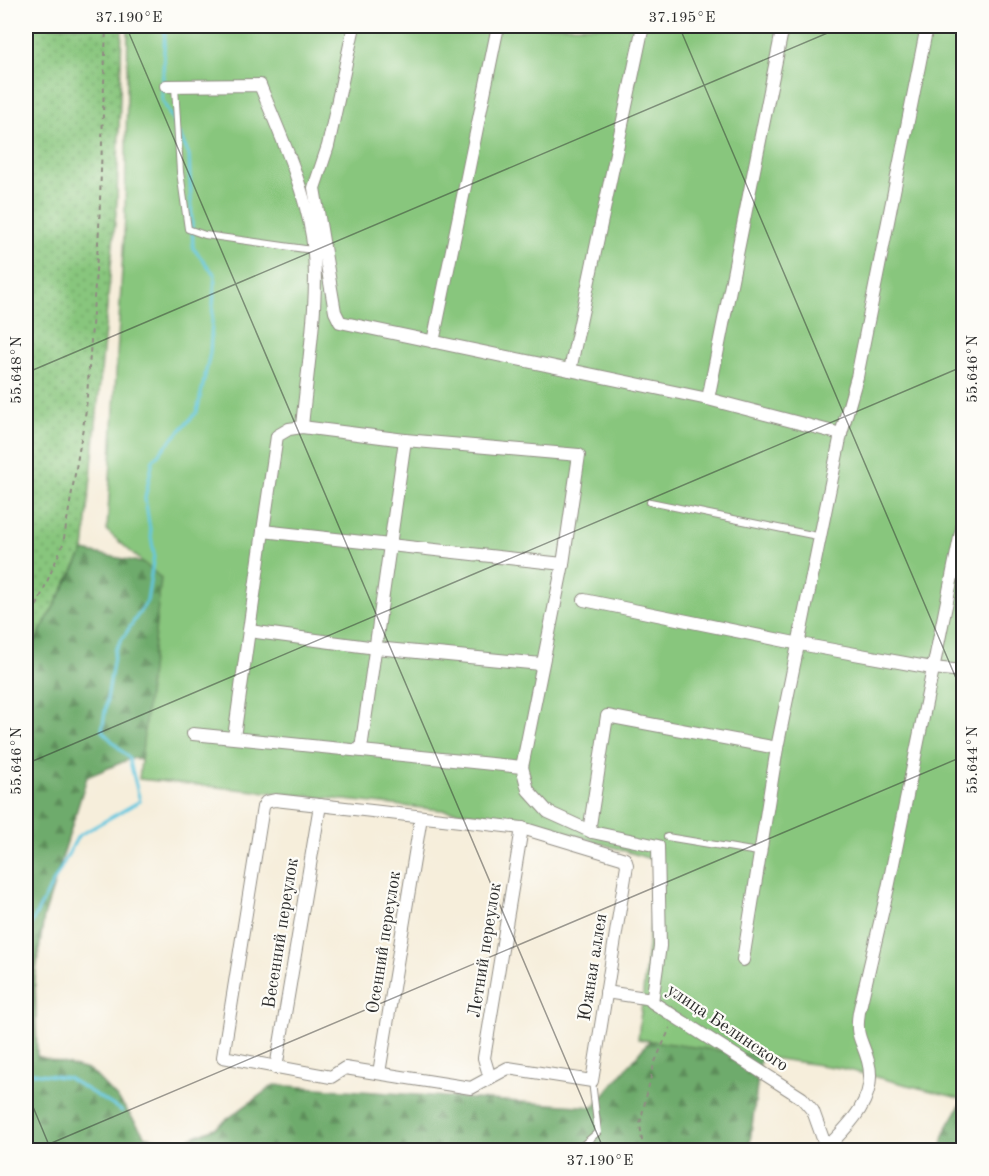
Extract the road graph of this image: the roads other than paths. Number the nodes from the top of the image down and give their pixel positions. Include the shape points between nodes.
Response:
1 (354, 26) edge
2 (498, 26) edge
3 (643, 26) edge
4 (783, 26) edge
5 (927, 26) edge
6 (171, 86) joint
7 (312, 250) junction
8 (433, 342) junction
9 (570, 370) junction
10 (708, 399) junction
11 (302, 427) junction
12 (841, 434) junction
13 (405, 440) junction
14 (650, 502) dead end
15 (963, 518) edge
16 (263, 531) junction
17 (822, 537) junction
18 (390, 545) junction
19 (563, 564) junction
20 (584, 600) dead end
21 (249, 631) junction
22 (800, 644) junction
23 (376, 648) junction
24 (541, 664) junction
25 (932, 668) junction
26 (963, 671) edge
27 (193, 734) dead end
28 (234, 736) junction
29 (777, 748) junction
30 (362, 749) junction
31 (522, 767) junction
32 (320, 805) junction
33 (422, 817) junction
34 (522, 828) junction
35 (592, 832) junction
36 (662, 841) junction
37 (758, 852) junction
38 (742, 960) dead end
39 (606, 992) junction
40 (652, 999) junction
41 (276, 1068) junction
42 (379, 1073) junction
43 (490, 1078) junction
44 (592, 1081) junction
45 (826, 1149) edge
46 (577, 1150) edge

1 - 8 street via 328,146 314,188 335,312 340,322 349,326
2 - 8 street
3 - 9 street
4 - 10 street
5 - 12 street via 857,377
6 - 7 street via 260,85 292,165 312,235
6 - 7 lane via 188,229 204,235
7 - 11 street via 314,280
8 - 9 street
9 - 10 street
10 - 12 street
11 - 13 street
11 - 16 street via 277,436
12 - 17 street
13 - 18 street
13 - 19 street via 579,455
14 - 17 lane
15 - 25 street
16 - 18 street
16 - 21 street
17 - 22 street
18 - 19 street
18 - 23 street
19 - 24 street
20 - 22 street
21 - 23 street
21 - 28 street
22 - 25 street
22 - 29 street
23 - 24 street
23 - 30 street
24 - 31 street
25 - 26 street
25 - 45 street via 856,1030 868,1061 869,1091 851,1124
27 - 28 street
28 - 30 street
29 - 35 street via 607,716
29 - 37 street
30 - 31 street
31 - 35 street via 528,790 548,812
32 - 33 street
32 - 41 street, Весенний переулок
32 - 41 street via 269,800 263,807 259,830 222,1055 228,1060
33 - 34 street
33 - 42 street, Осенний переулок
34 - 39 street, Южная аллея via 625,859
34 - 43 street, Летний переулок via 484,1058
35 - 36 street
36 - 37 lane
36 - 40 street, улица Белинского via 660,946
37 - 38 street
39 - 40 street
39 - 44 street, Южная аллея
40 - 45 street, улица Белинского via 802,1098 813,1111
41 - 42 street via 331,1077 342,1068
42 - 43 street via 471,1088
43 - 44 street via 508,1068
44 - 46 lane via 598,1132

